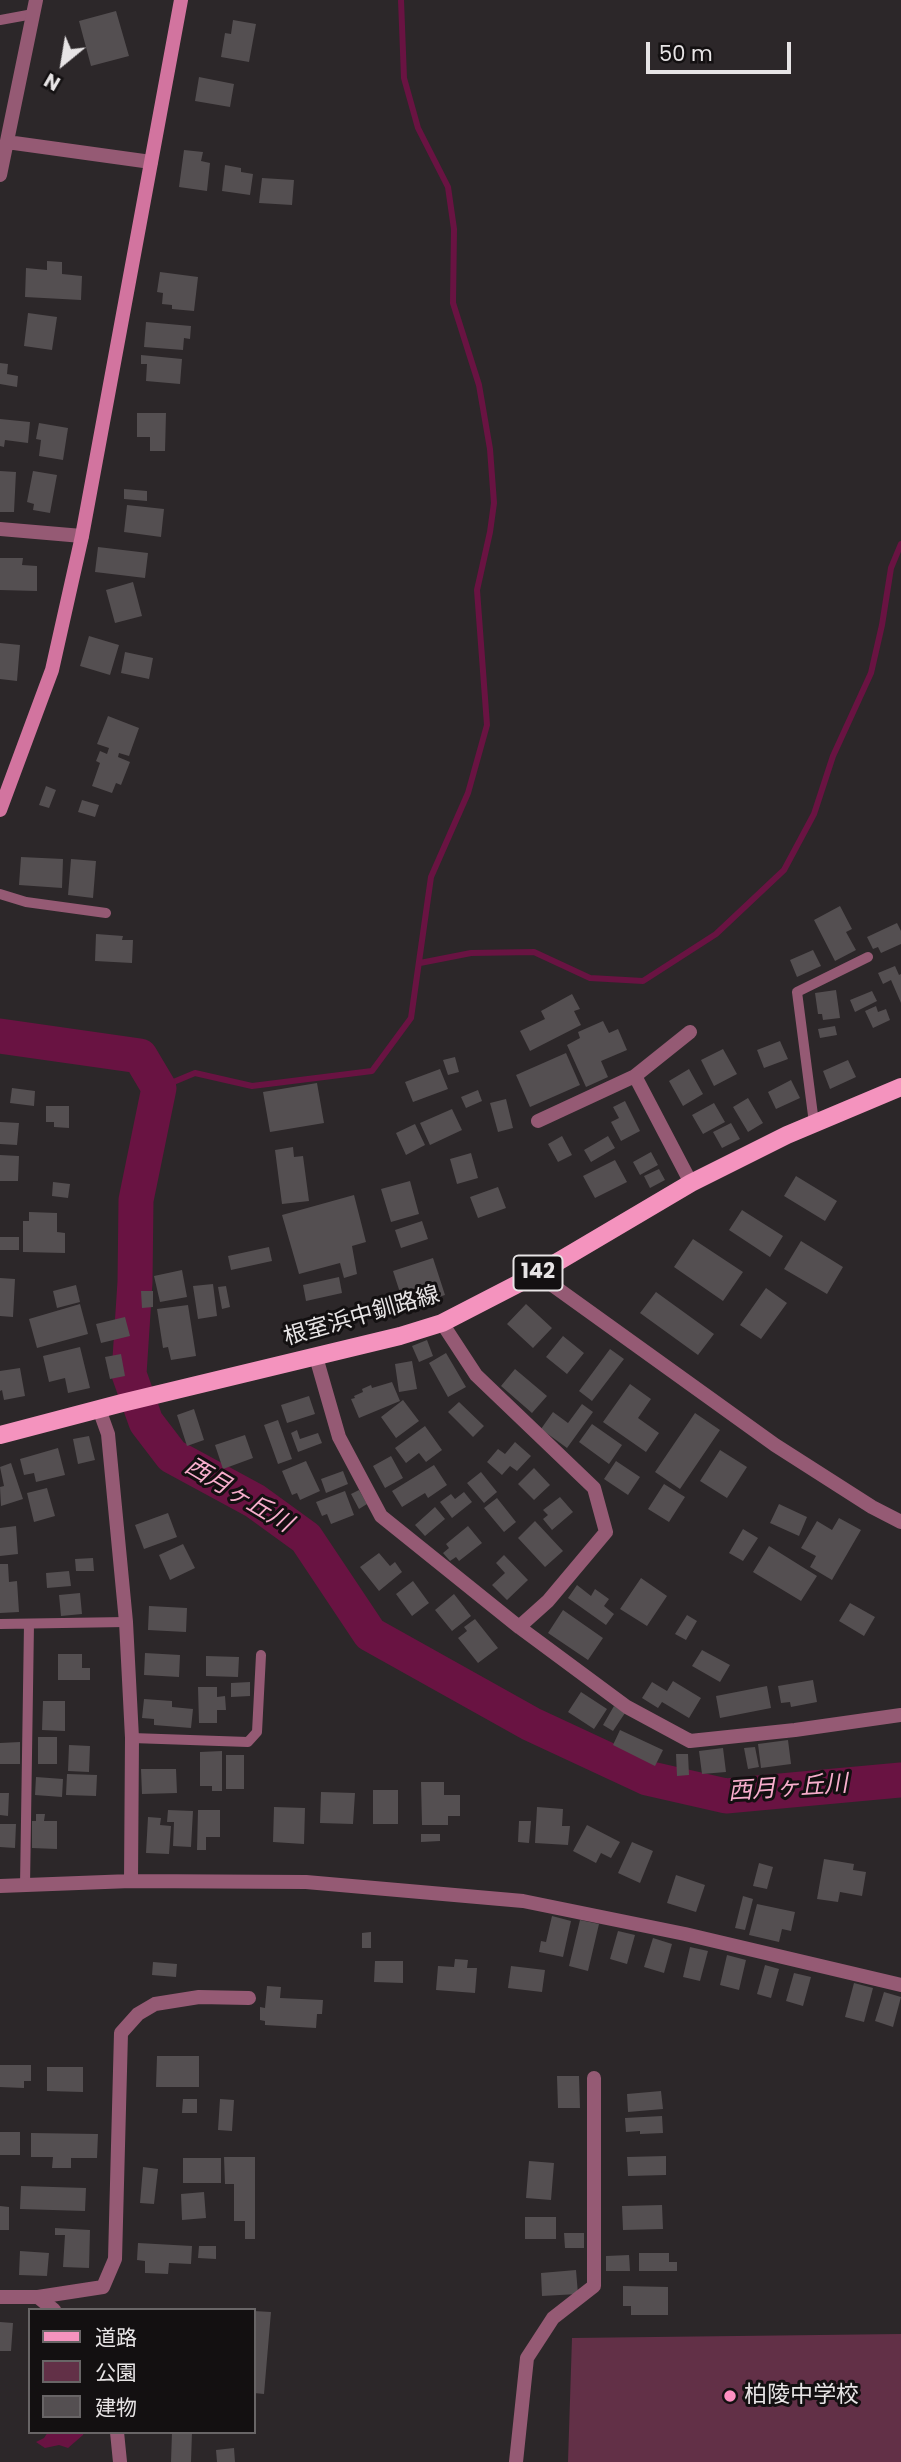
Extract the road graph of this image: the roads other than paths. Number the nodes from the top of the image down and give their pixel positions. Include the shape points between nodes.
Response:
1 (181, 0) edge
2 (34, 7) edge
3 (0, 20) edge
4 (6, 142) junction
5 (151, 162) junction
6 (0, 175) edge
7 (0, 529) edge
8 (82, 536) junction
9 (0, 808) edge
10 (0, 894) edge
11 (106, 914) dead end
12 (868, 957) dead end
13 (690, 1032) dead end
14 (635, 1076) junction
15 (901, 1087) edge
16 (538, 1121) dead end
17 (814, 1123) junction
18 (691, 1183) junction
19 (537, 1273) junction
20 (442, 1323) junction
21 (316, 1357) junction
22 (99, 1409) junction
23 (0, 1435) edge
24 (901, 1522) edge
25 (126, 1622) junction
26 (0, 1624) edge
27 (29, 1624) junction
28 (519, 1627) junction
29 (261, 1655) dead end
30 (901, 1715) edge
31 (132, 1738) junction
32 (131, 1881) junction
33 (0, 1886) edge
34 (25, 1886) junction
35 (901, 1985) edge
36 (249, 1998) dead end
37 (594, 2078) dead end
38 (0, 2297) edge
39 (38, 2297) junction
40 (52, 2308) edge
41 (117, 2434) edge
42 (120, 2462) edge
43 (516, 2462) edge

1 - 5 street
2 - 3 lane
2 - 4 street
4 - 5 street
4 - 6 street
5 - 8 street
7 - 8 street
8 - 9 street via 52,670
10 - 11 lane
12 - 17 lane via 797,992
13 - 14 street
14 - 16 street
14 - 18 street
15 - 17 main road, 根室浜中釧路線 / 142
17 - 18 main road, 根室浜中釧路線 / 142
18 - 19 main road, 根室浜中釧路線 / 142
19 - 20 main road, 根室浜中釧路線 / 142
19 - 24 street via 775,1445
20 - 21 main road, 根室浜中釧路線 / 142
20 - 28 street via 477,1375 594,1488 606,1532 548,1601
21 - 22 main road, 根室浜中釧路線 / 142
21 - 28 street via 338,1437 381,1516
22 - 23 main road, 根室浜中釧路線 / 142
22 - 25 street via 108,1434
25 - 27 lane
25 - 31 street
26 - 27 lane
27 - 34 lane
28 - 30 street via 627,1707 690,1741
29 - 31 lane via 257,1732 248,1742
31 - 32 street
32 - 34 street
32 - 35 street via 306,1882 523,1901
33 - 34 street
36 - 39 street via 199,1997 155,2004 121,2033 116,2259 103,2287
37 - 43 street via 594,2286 553,2318 527,2358
38 - 39 street
39 - 40 street
41 - 42 street

